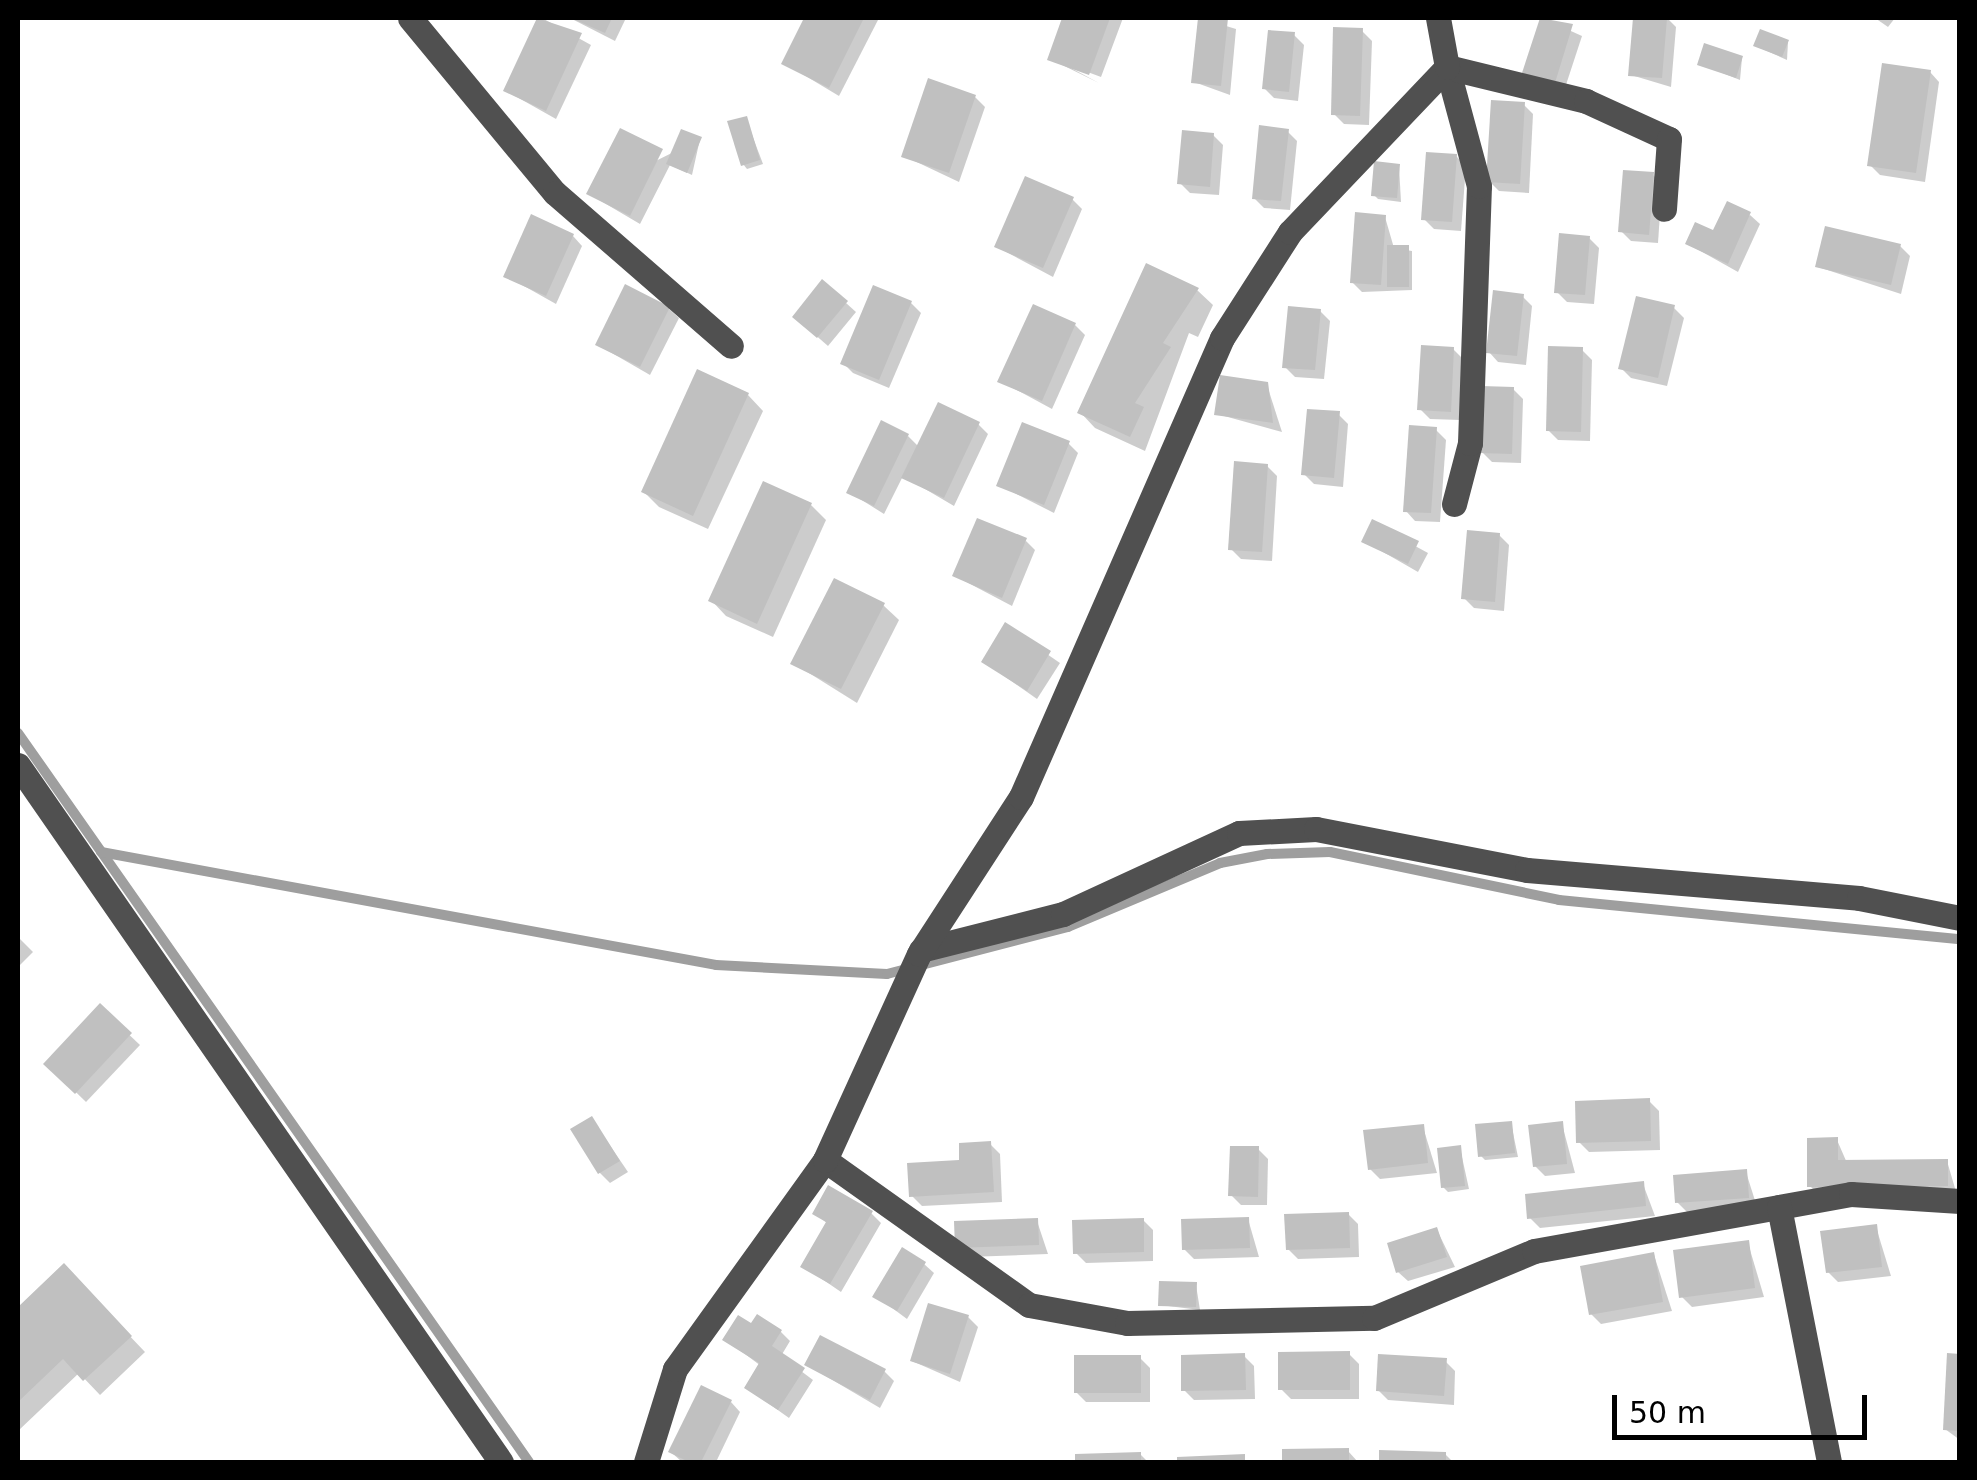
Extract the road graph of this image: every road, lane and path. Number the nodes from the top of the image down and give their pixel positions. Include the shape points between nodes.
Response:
1 (410, 18) edge
2 (1438, 18) edge
3 (1447, 67) junction
4 (1664, 209) dead end
5 (731, 346) dead end
6 (1454, 504) dead end
7 (18, 765) edge
8 (1960, 918) edge
9 (920, 952) junction
10 (825, 1160) junction
11 (1960, 1201) edge
12 (1780, 1207) junction
13 (501, 1462) edge
14 (646, 1462) edge
15 (1829, 1462) edge

1 - 5 street via 555,193
2 - 3 street
3 - 4 street via 1586,102 1669,139
3 - 6 street via 1479,186 1470,443
3 - 9 street via 1290,232 1222,338 1021,797
7 - 13 street
8 - 9 street via 1859,898 1528,870 1316,829 1239,833 1063,914
9 - 10 street
10 - 12 street via 1029,1305 1126,1323 1374,1318 1534,1251
10 - 14 street via 675,1369
11 - 12 street via 1852,1194
12 - 15 street

